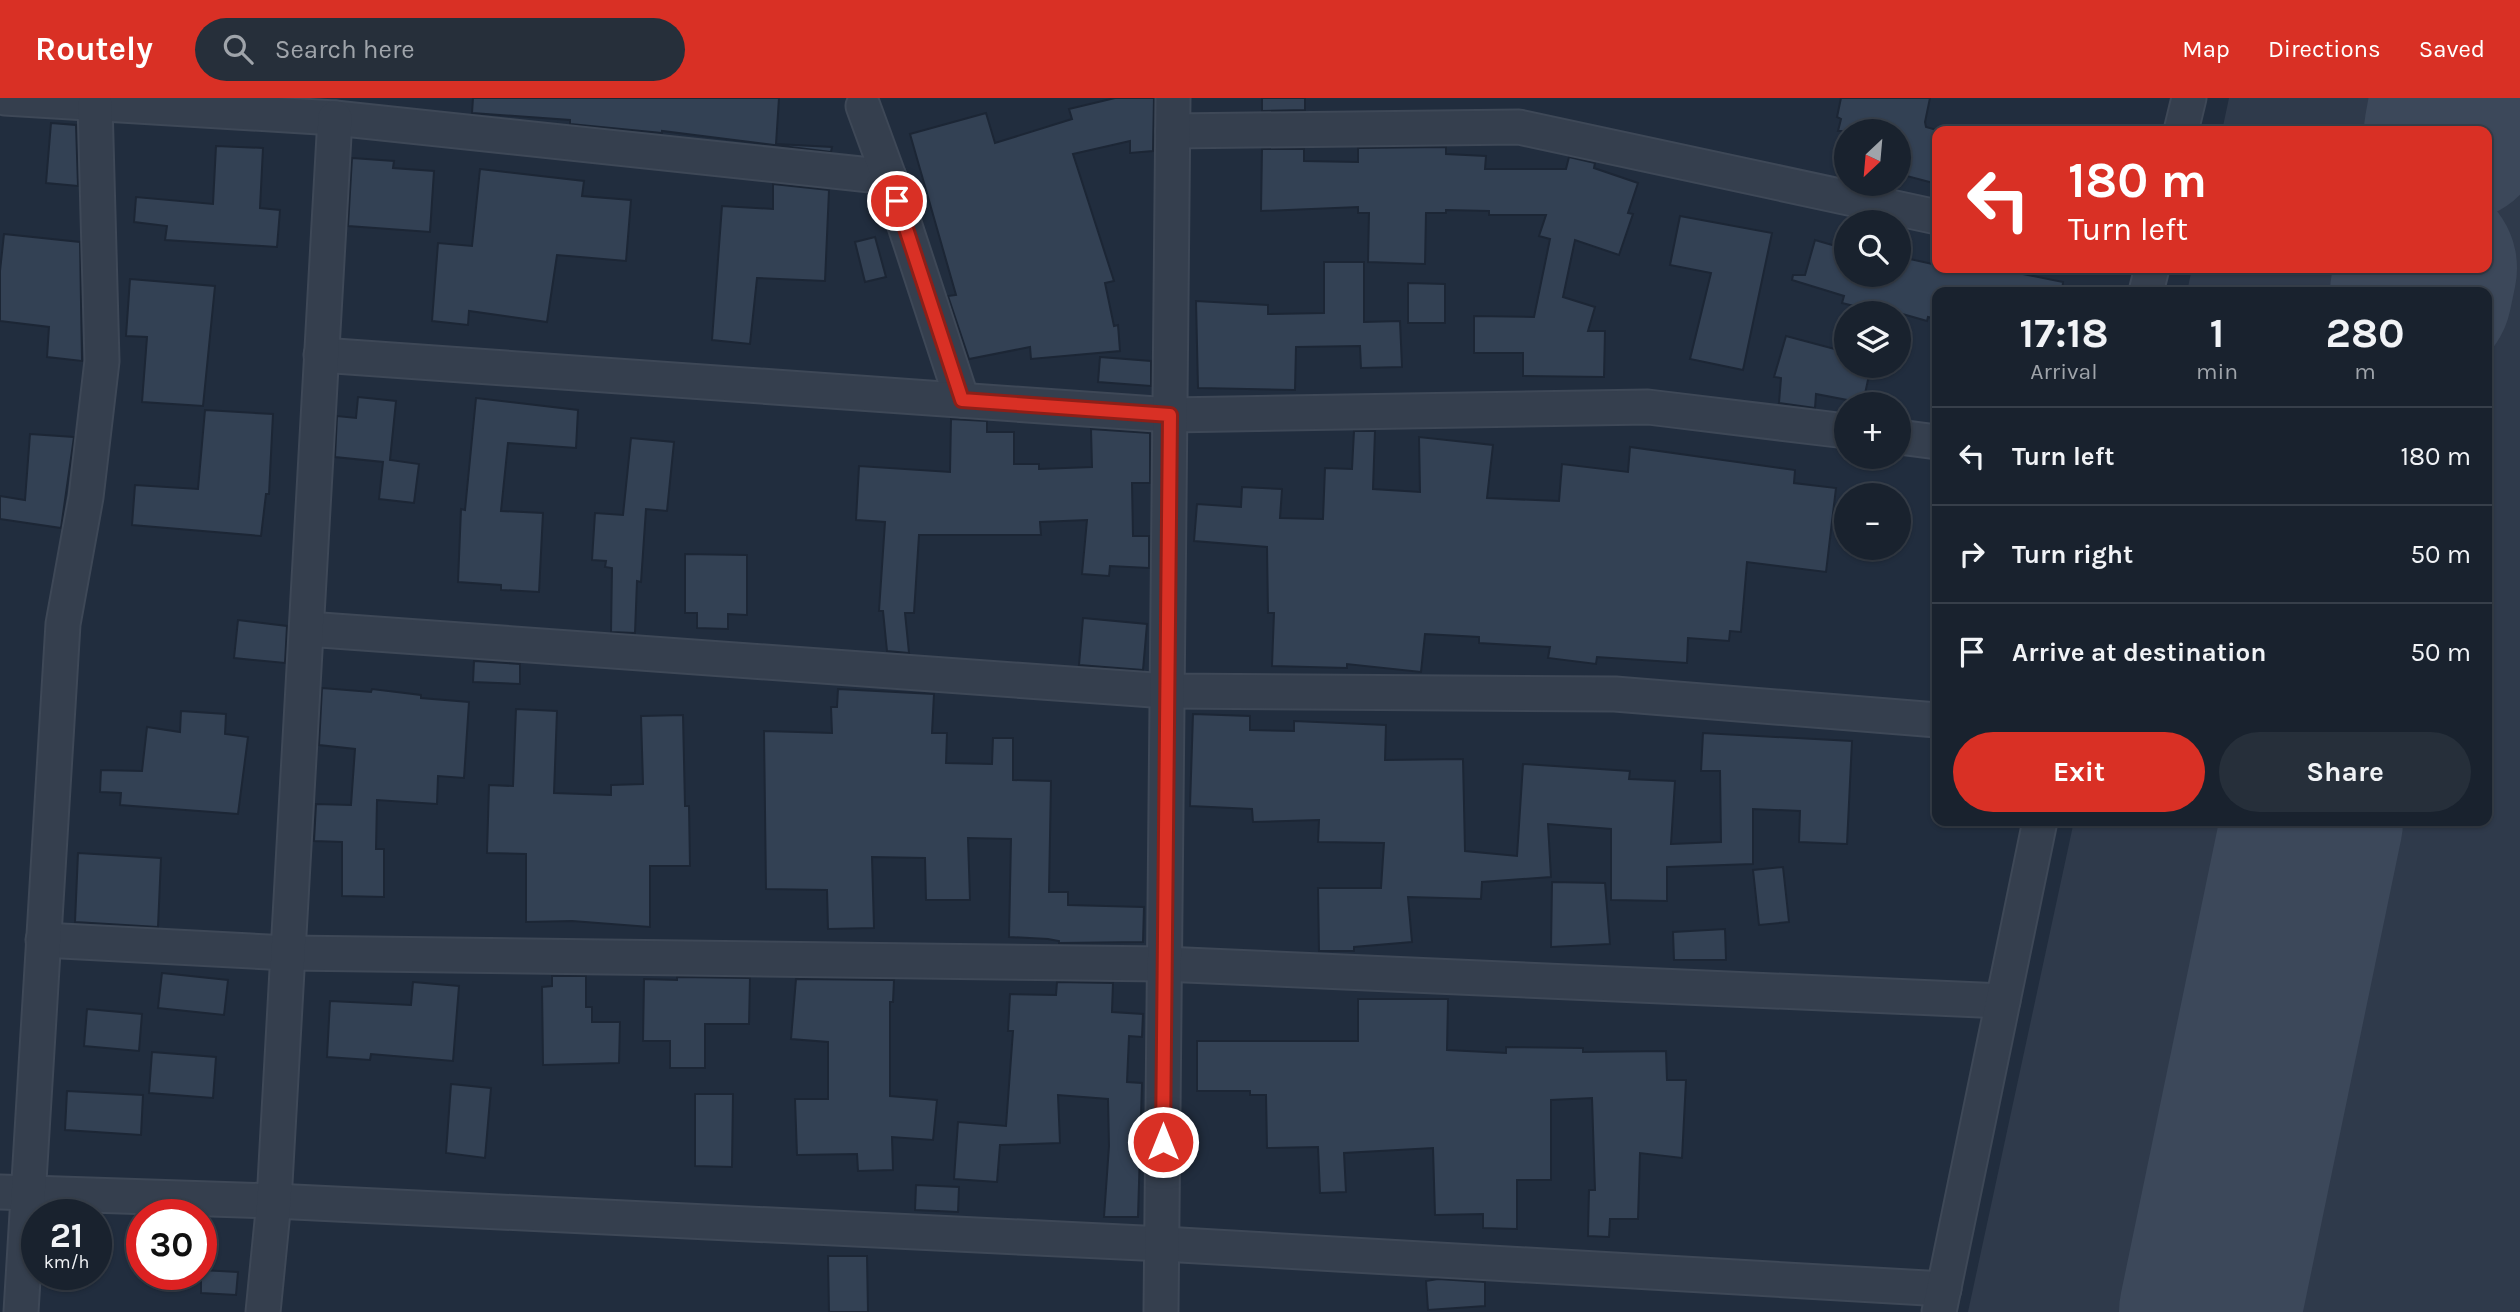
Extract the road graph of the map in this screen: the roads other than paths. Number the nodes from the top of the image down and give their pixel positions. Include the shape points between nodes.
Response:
1 (5, 98) edge
2 (1173, 98) edge
3 (2189, 98) edge
4 (869, 101) edge
5 (95, 104) junction
6 (335, 118) junction
7 (2182, 126) edge
8 (1173, 131) junction
9 (890, 177) junction
10 (1932, 216) edge
11 (321, 355) junction
12 (962, 400) junction
13 (1170, 415) junction
14 (1834, 430) edge
15 (1911, 439) edge
16 (1932, 441) edge
17 (307, 629) junction
18 (1167, 691) junction
19 (1932, 720) edge
20 (2039, 826) edge
21 (43, 940) junction
22 (288, 953) junction
23 (1163, 964) junction
24 (2003, 1001) junction
25 (15, 1192) edge
26 (274, 1201) junction
27 (1163, 1244) junction
28 (1941, 1300) edge
29 (21, 1312) edge
30 (263, 1312) edge
31 (1161, 1312) edge

1 - 5 street
2 - 8 street
3 - 7 street
4 - 9 street
5 - 6 street
5 - 21 street via 102,361 86,496 63,624
6 - 9 street
6 - 11 street
8 - 10 street via 1518,127
8 - 13 street
9 - 12 street
11 - 12 street
11 - 17 street
12 - 13 street
13 - 14 street via 1648,407
13 - 18 street
15 - 16 street
17 - 18 street
17 - 22 street
18 - 19 street via 1615,694
18 - 23 street
20 - 24 street
21 - 22 street
21 - 25 street
22 - 23 street
22 - 26 street
23 - 24 street
23 - 27 street
24 - 28 street
25 - 26 street
25 - 29 street
26 - 27 street
26 - 30 street
27 - 28 street
27 - 31 street

